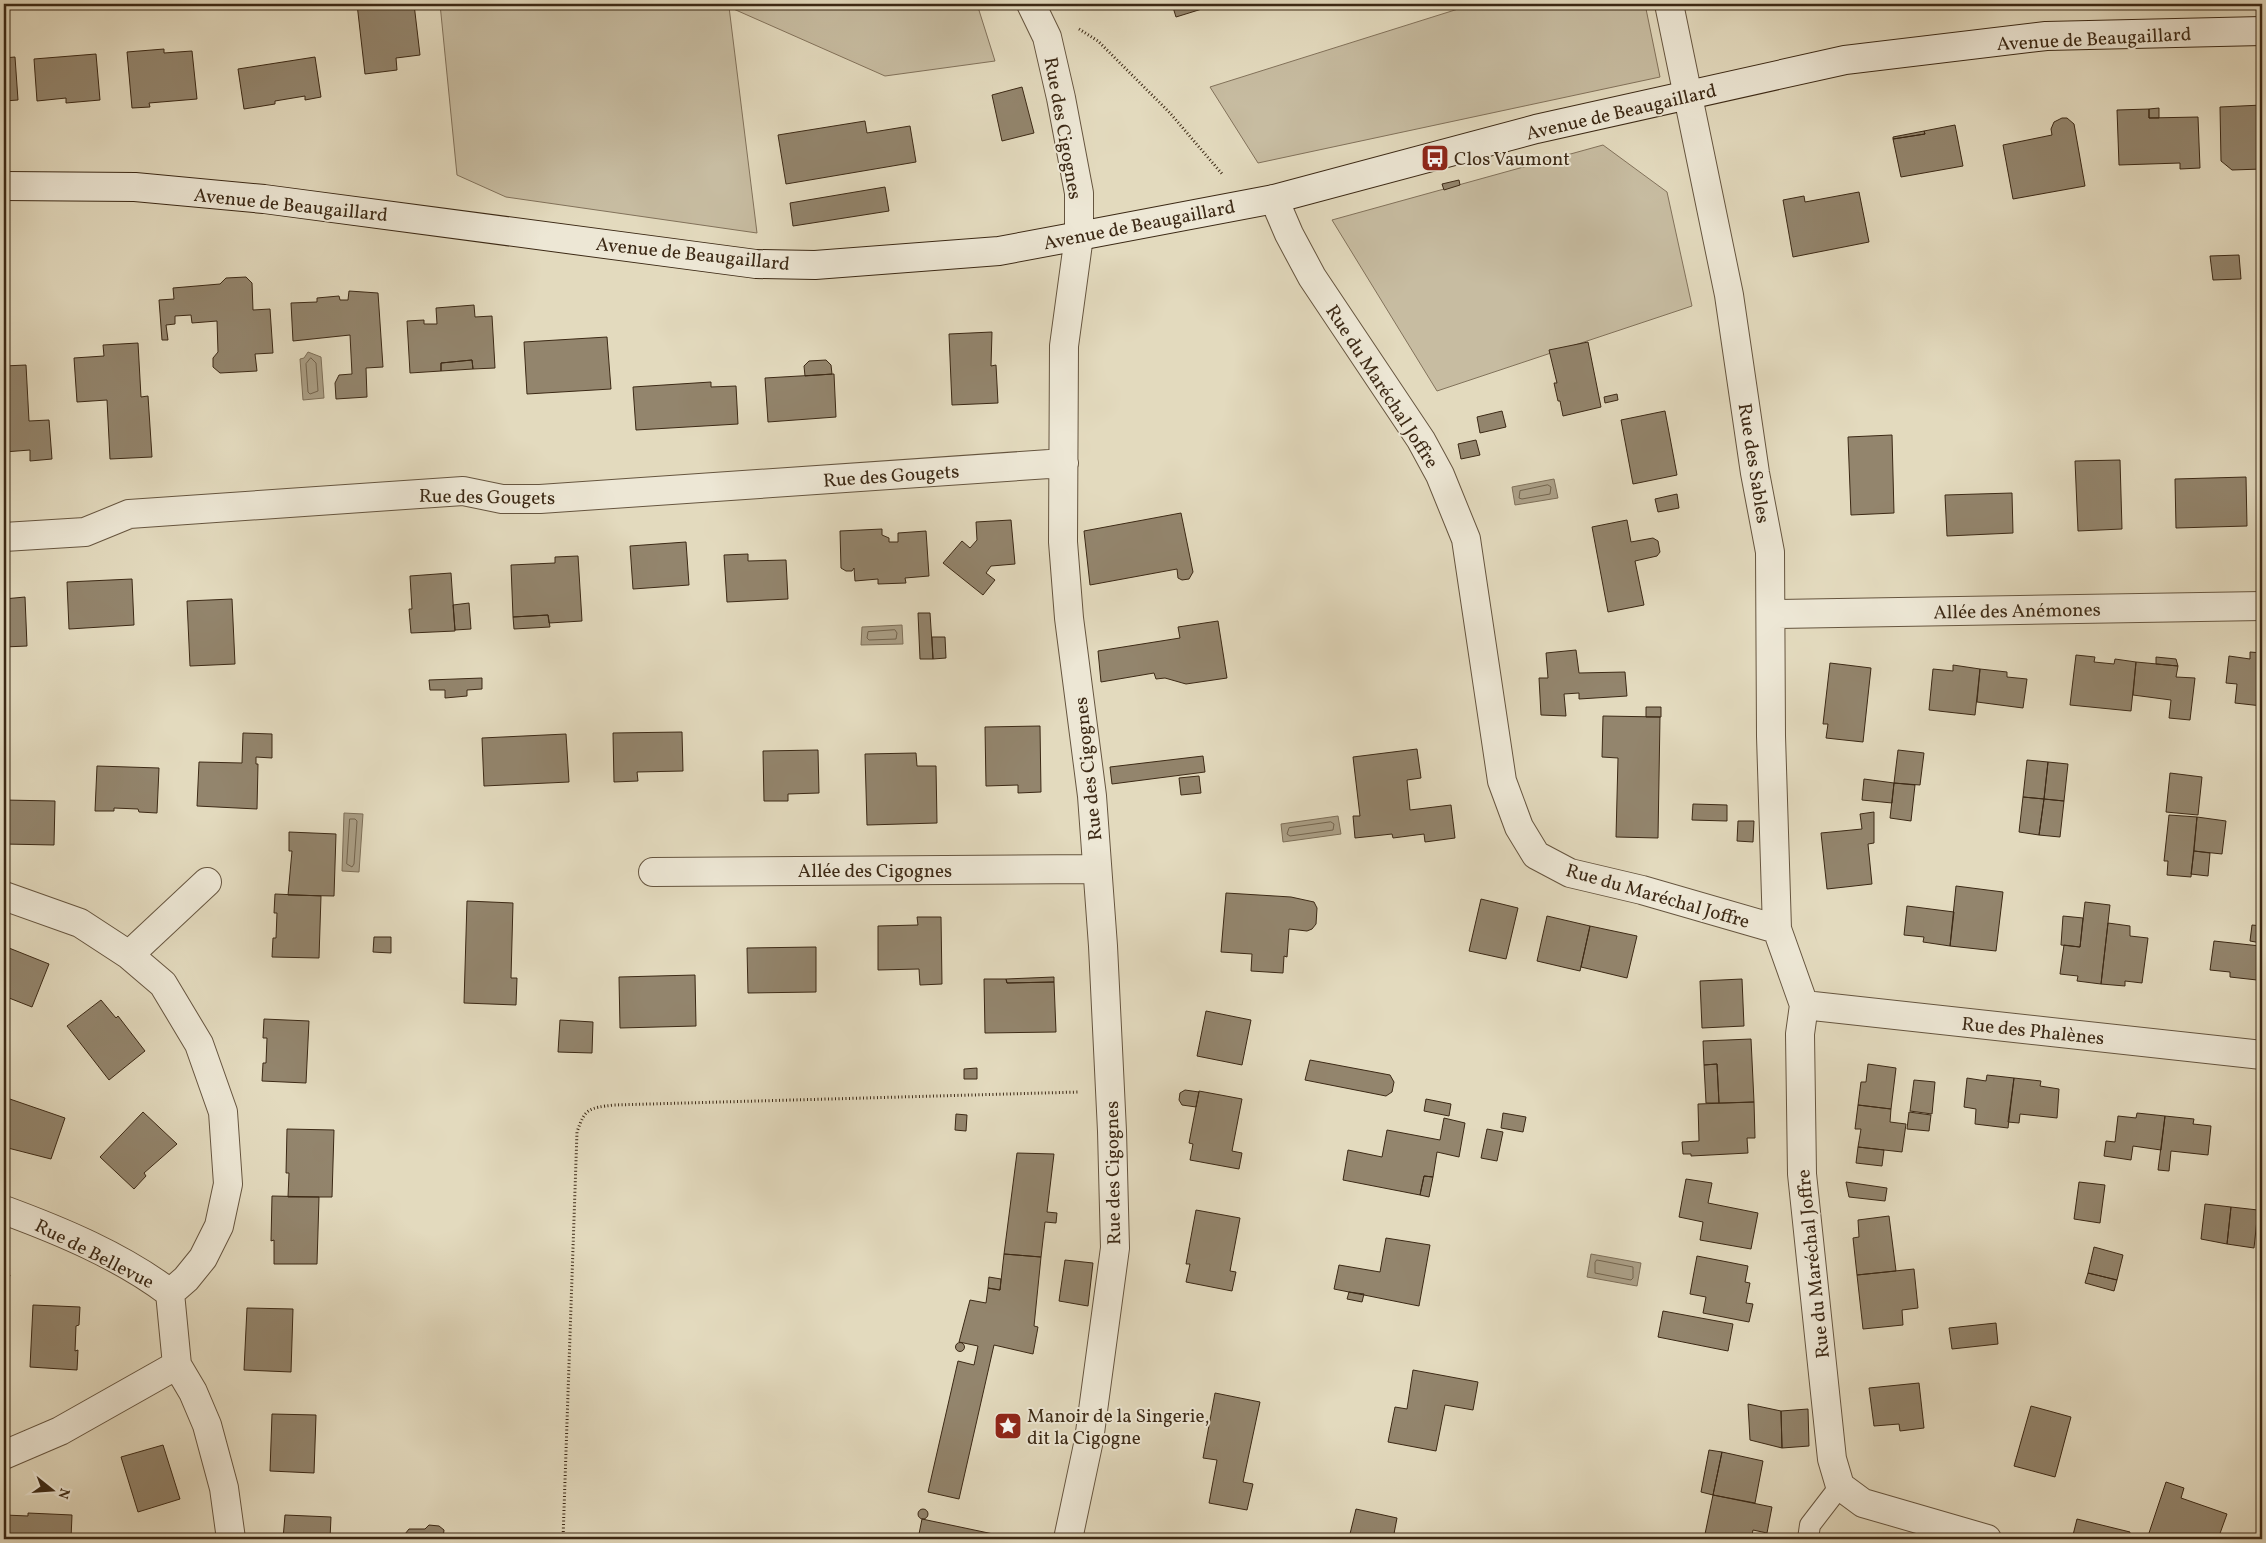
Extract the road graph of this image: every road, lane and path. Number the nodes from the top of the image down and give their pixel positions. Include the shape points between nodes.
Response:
1 (1031, 4) edge
2 (1669, 4) edge
3 (1072, 24) dead end
4 (2262, 31) edge
5 (1687, 95) junction
6 (4, 186) edge
7 (1274, 199) junction
8 (1246, 204) junction
9 (1079, 236) junction
10 (1064, 463) junction
11 (4, 537) edge
12 (2262, 606) edge
13 (1771, 614) junction
14 (1097, 869) junction
15 (653, 872) dead end
16 (207, 882) dead end
17 (4, 896) edge
18 (1777, 929) junction
19 (129, 955) junction
20 (1804, 1005) junction
21 (2262, 1055) edge
22 (1110, 1091) junction
23 (4, 1210) edge
24 (170, 1293) junction
25 (177, 1365) junction
26 (4, 1455) edge
27 (1840, 1486) junction
28 (231, 1539) edge
29 (563, 1539) edge
30 (1068, 1539) edge
31 (1808, 1539) edge
32 (1987, 1539) edge

1 - 9 street, Rue des Cigognes via 1047,37 1061,98 1078,193
2 - 5 street, Rue des Sables
3 - 8 path via 1098,41 1170,113
4 - 5 street, Avenue de Beaugaillard via 2046,36 1845,60
5 - 7 street, Avenue de Beaugaillard via 1536,129
5 - 13 street, Rue des Sables via 1729,295 1770,552
6 - 9 street, Avenue de Beaugaillard via 135,187 264,199 756,264 815,265 999,251
7 - 8 street, Avenue de Beaugaillard
7 - 18 street, Rue du Maréchal Joffre via 1312,277 1425,447 1466,539 1502,781 1519,827 1536,855 1570,873
8 - 9 street, Avenue de Beaugaillard
9 - 10 street, Rue des Cigognes via 1064,346
10 - 11 street, Rue des Gougets via 540,499 502,499 463,492 129,514 85,532
10 - 14 street, Rue des Cigognes via 1062,542 1092,796
12 - 13 street, Allée des Anémones
13 - 18 street, Rue des Sables
14 - 15 street, Allée des Cigognes
14 - 22 street, Rue des Cigognes
16 - 19 street
17 - 19 street via 80,923
18 - 20 street, Rue du Maréchal Joffre
19 - 24 street via 163,984 199,1044 223,1112 228,1184 219,1226 203,1258
20 - 21 street, Rue des Phalènes
20 - 27 street, Rue du Maréchal Joffre via 1800,1034 1802,1174 1832,1459
22 - 29 path via 614,1104 594,1107 582,1116 577,1132
22 - 30 street, Rue des Cigognes via 1115,1248 1089,1440
23 - 24 street, Rue de Bellevue via 40,1223 124,1264
24 - 25 street, Rue de Bellevue
25 - 26 street via 60,1431
25 - 28 street, Rue de Bellevue via 207,1425 224,1488
27 - 31 lane via 1810,1525
27 - 32 street via 1863,1502

